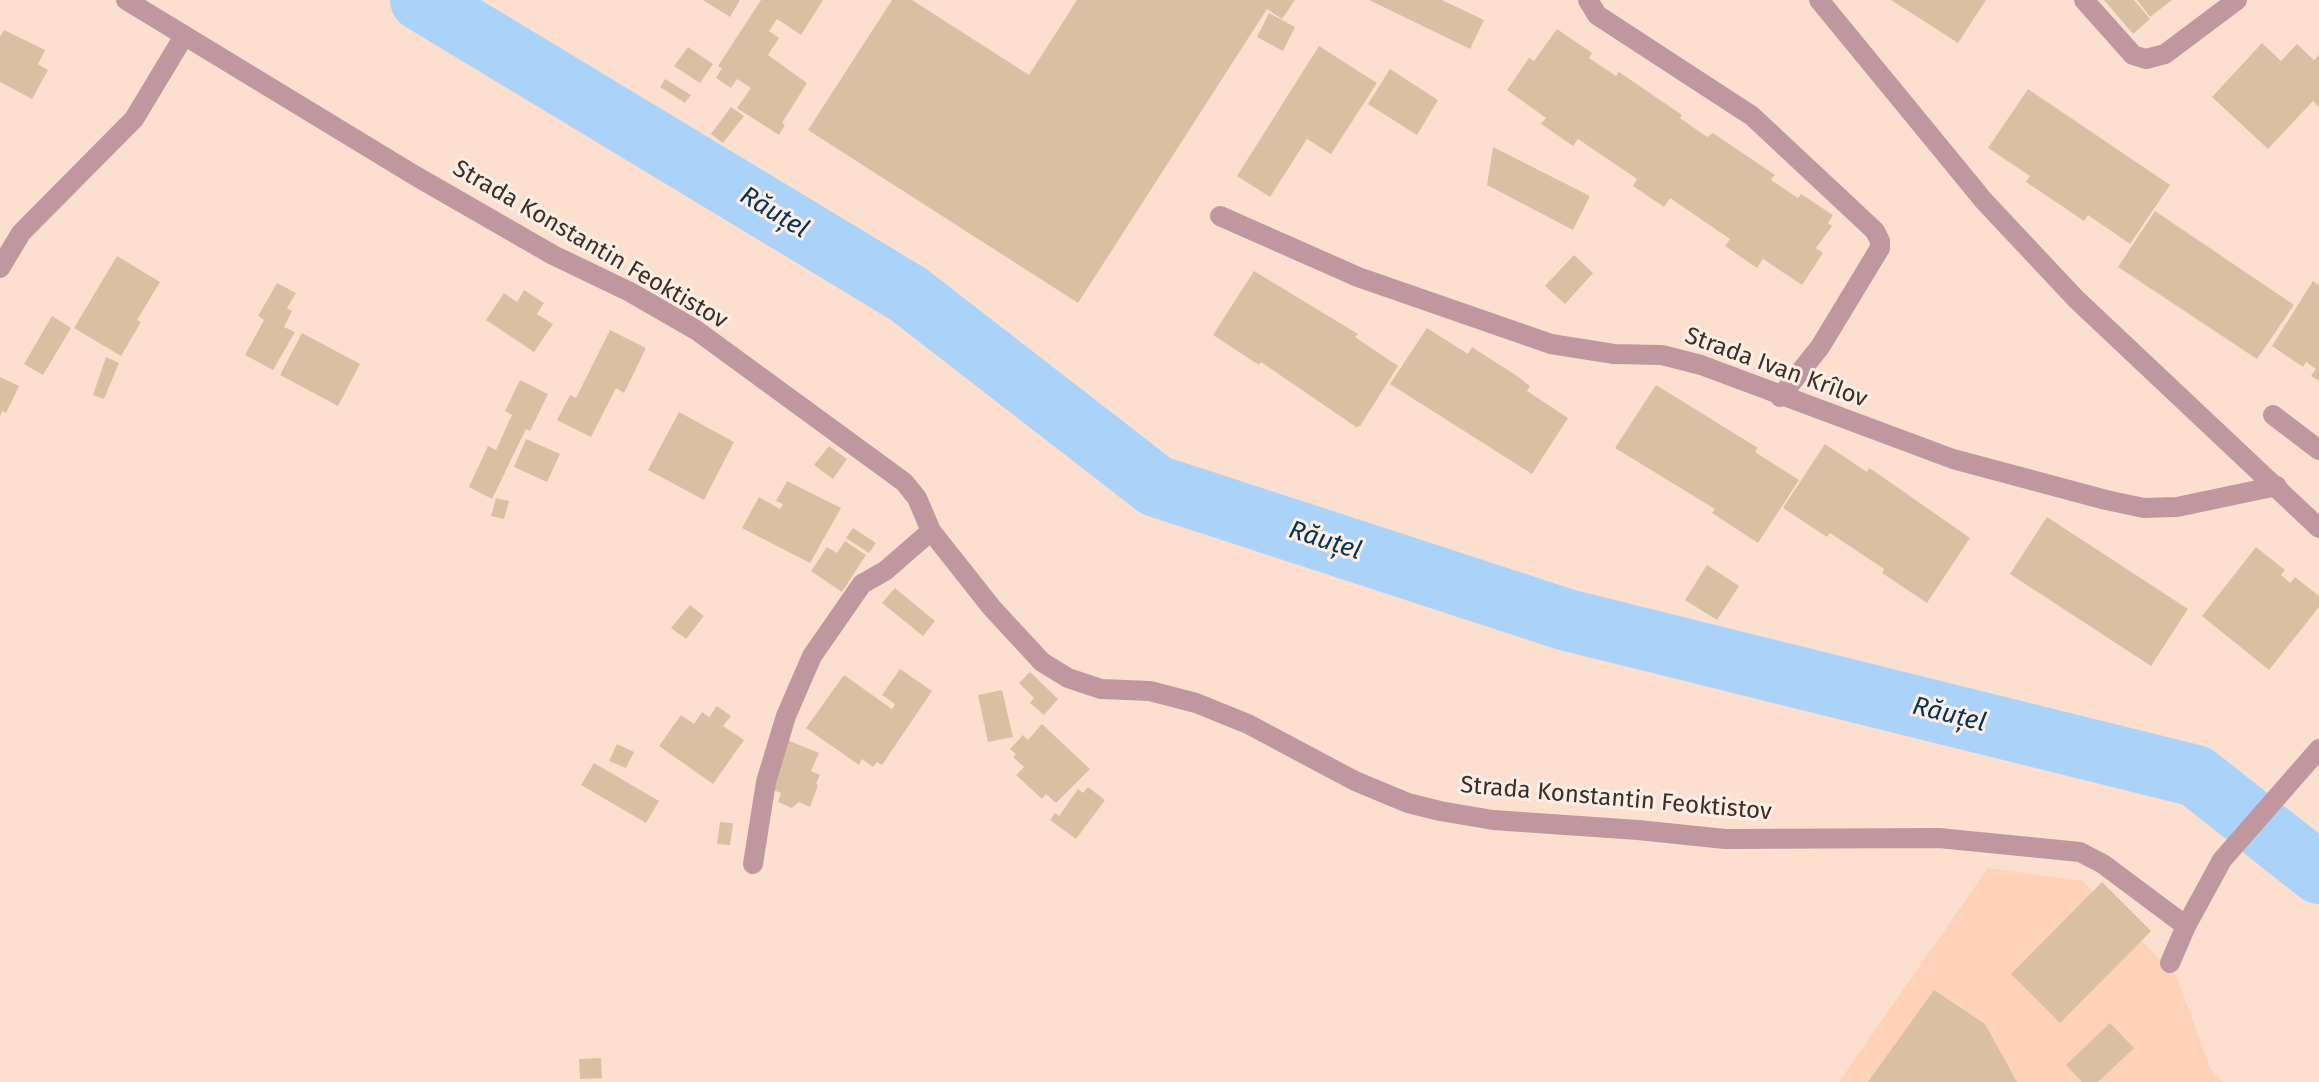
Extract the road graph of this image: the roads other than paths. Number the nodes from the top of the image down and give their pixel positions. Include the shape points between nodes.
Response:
1 (126, 0) edge
2 (1588, 0) edge
3 (1819, 0) edge
4 (2084, 0) edge
5 (2237, 0) edge
6 (184, 36) junction
7 (1220, 216) dead end
8 (0, 268) edge
9 (1780, 397) junction
10 (2273, 415) dead end
11 (2319, 450) edge
12 (2277, 486) junction
13 (2319, 528) edge
14 (931, 531) junction
15 (2319, 749) edge
16 (753, 864) dead end
17 (2186, 926) junction
18 (2170, 963) dead end

1 - 6 street, Strada Konstantin Feoktistov
2 - 9 street via 1597,15 1752,116 1875,231 1880,248 1820,347
3 - 12 street via 1984,201 2076,299
4 - 5 street via 2133,55 2146,59 2165,54
6 - 8 street via 134,119 21,233
6 - 14 street, Strada Konstantin Feoktistov via 553,255 696,330 904,482
7 - 9 street, Strada Ivan Krîlov via 1358,277 1551,344 1662,355
9 - 12 street, Strada Ivan Krîlov via 1953,459 2144,508 2177,507
10 - 11 street
12 - 13 street
14 - 16 street via 862,584 812,656 766,782
14 - 17 street, Strada Konstantin Feoktistov via 1020,639 1068,678 1101,689 1150,691 1196,703 1408,803 1493,820 1725,839 1939,838 2080,852
15 - 17 street via 2222,860
17 - 18 street

